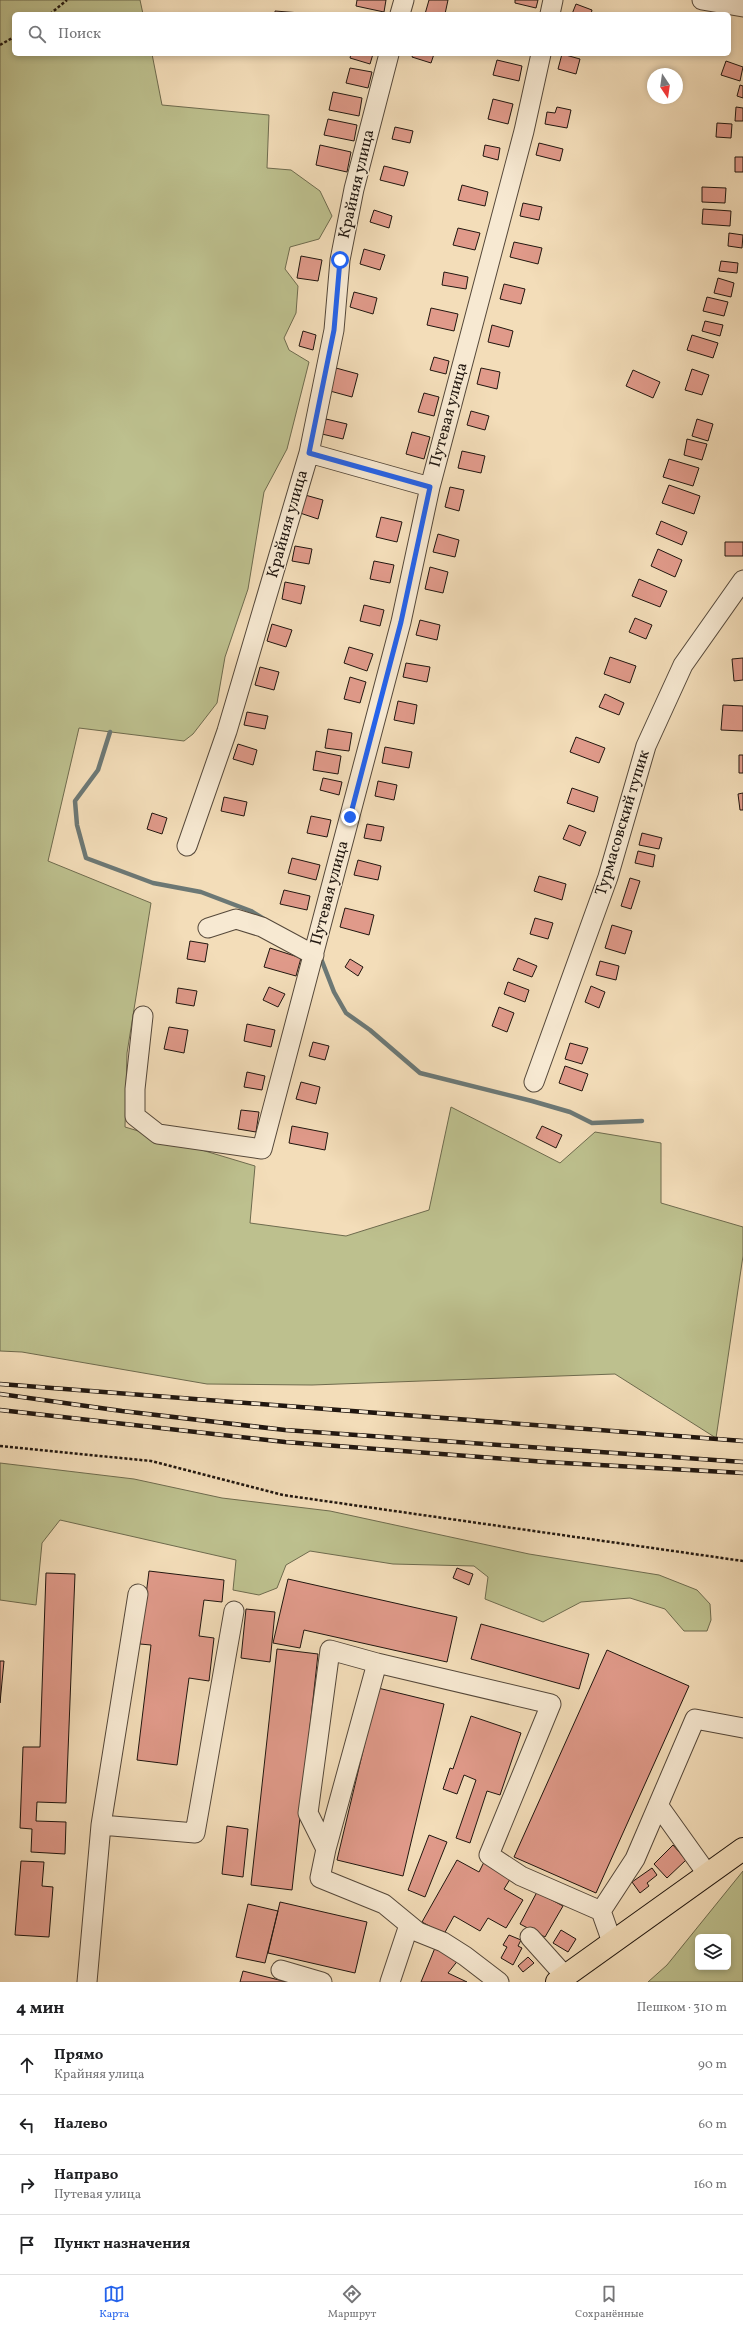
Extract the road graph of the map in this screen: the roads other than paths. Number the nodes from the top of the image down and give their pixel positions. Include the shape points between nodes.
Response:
1 (404, 0) edge
2 (553, 0) edge
3 (702, 0) edge
4 (743, 7) edge
5 (401, 12) edge
6 (550, 12) edge
7 (388, 56) edge
8 (541, 56) edge
9 (309, 453) junction
10 (430, 487) junction
11 (743, 580) edge
12 (187, 846) dead end
13 (208, 928) dead end
14 (315, 949) junction
15 (143, 1016) dead end
16 (534, 1082) dead end
17 (138, 1594) dead end
18 (234, 1611) dead end
19 (377, 1663) junction
20 (743, 1728) edge
21 (658, 1805) junction
22 (101, 1825) junction
23 (326, 1849) junction
24 (743, 1849) edge
25 (708, 1875) junction
26 (602, 1911) junction
27 (409, 1925) junction
28 (530, 1937) dead end
29 (612, 1942) junction
30 (281, 1970) dead end
31 (561, 1979) edge
32 (87, 1982) edge
33 (322, 1982) edge
34 (390, 1982) edge
35 (498, 1982) edge

1 - 5 street
2 - 6 street
3 - 4 street
7 - 9 street, Крайняя улица via 354,189 340,260 334,330
8 - 10 street, Путевая улица via 524,131
9 - 10 street
9 - 12 street, Крайняя улица via 227,731
10 - 14 street, Путевая улица via 401,622
11 - 16 street, Турмасовский тупик via 683,665 646,746 608,877
13 - 14 street via 236,919
14 - 15 street, Путевая улица via 262,1149 158,1134 135,1116 135,1089
17 - 22 street
18 - 22 street via 195,1833
19 - 23 street
19 - 23 street via 330,1650 308,1813
19 - 26 street via 551,1704 489,1855 521,1876
20 - 21 street via 695,1719
21 - 25 street
21 - 26 street via 635,1859
22 - 32 street
23 - 27 street via 320,1878 384,1904
24 - 25 main road
25 - 29 main road
26 - 29 street
27 - 34 street
27 - 35 street via 418,1932 444,1942
28 - 31 street
29 - 31 main road
30 - 33 street

